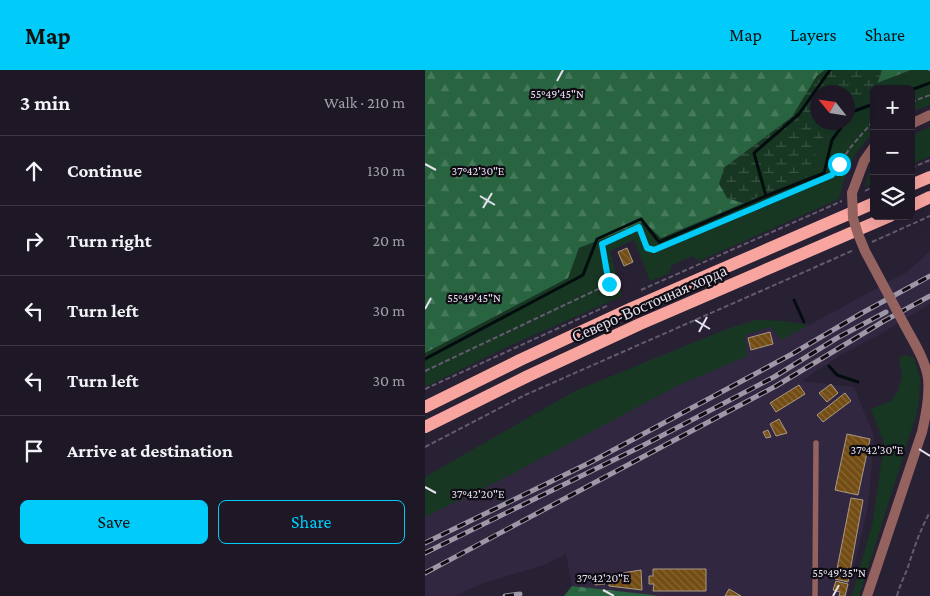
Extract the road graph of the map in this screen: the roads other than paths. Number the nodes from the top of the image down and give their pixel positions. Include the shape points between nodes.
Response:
1 (930, 115) edge
2 (915, 122) edge
3 (870, 153) edge
4 (930, 177) edge
5 (915, 183) edge
6 (930, 197) edge
7 (915, 204) edge
8 (870, 205) edge
9 (881, 220) edge
10 (425, 407) edge
11 (425, 426) edge
12 (816, 443) dead end
13 (815, 596) edge
14 (867, 596) edge

1 - 2 street
3 - 14 street, bridge via 852,193 853,218 865,251 921,356 928,377 928,398 922,432
4 - 5 main road
6 - 7 main road
8 - 10 main road, Северо-Восточная хорда via 632,308
9 - 11 main road, Северо-Восточная хорда via 631,328
12 - 13 lane

